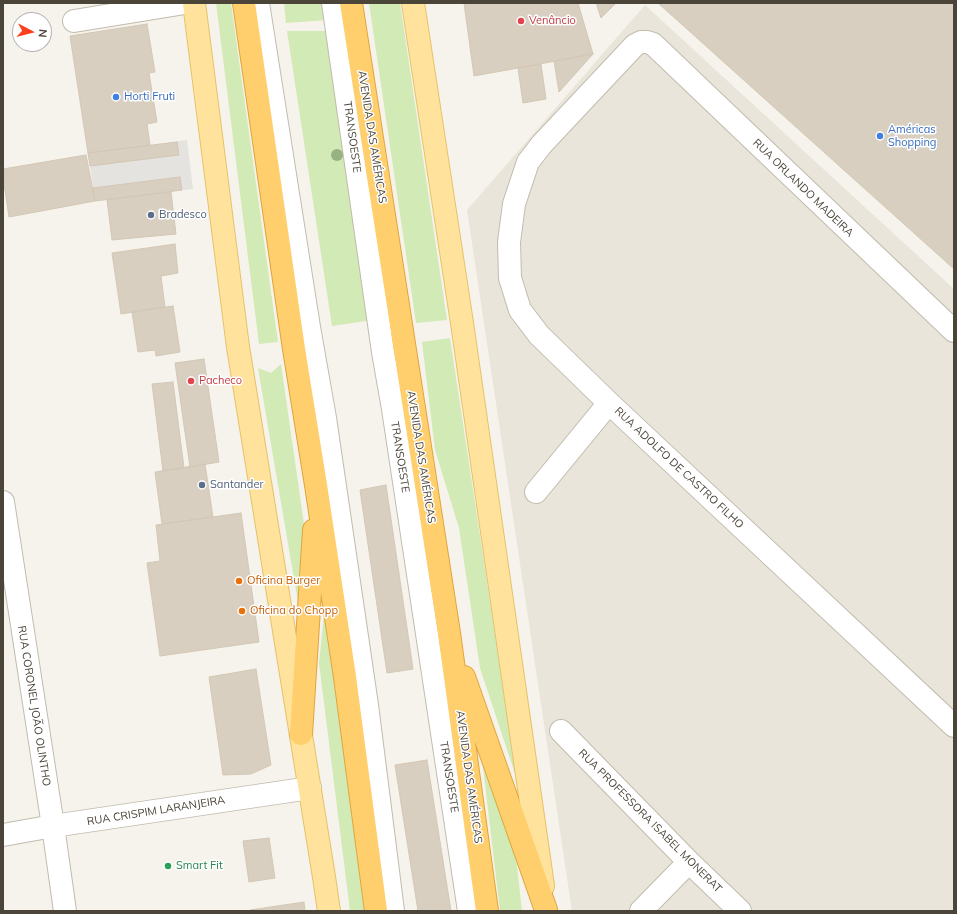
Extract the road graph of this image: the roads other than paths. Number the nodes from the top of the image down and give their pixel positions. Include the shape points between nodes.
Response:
1 (185, 3) edge
2 (194, 3) edge
3 (244, 3) edge
4 (258, 3) edge
5 (333, 3) edge
6 (351, 3) edge
7 (413, 3) edge
8 (74, 21) dead end
9 (653, 44) joint
10 (954, 331) edge
11 (609, 402) junction
12 (316, 485) junction
13 (536, 492) dead end
14 (3, 502) edge
15 (449, 633) junction
16 (437, 699) junction
17 (367, 706) junction
18 (954, 726) edge
19 (561, 731) dead end
20 (301, 734) junction
21 (310, 788) junction
22 (53, 826) junction
23 (3, 835) edge
24 (689, 862) junction
25 (65, 911) edge
26 (329, 911) edge
27 (376, 911) edge
28 (393, 911) edge
29 (407, 911) edge
30 (455, 911) edge
31 (469, 911) edge
32 (487, 911) edge
33 (546, 911) edge
34 (641, 911) edge
35 (740, 911) edge

1 - 8 street
2 - 20 main road via 238,347
3 - 12 highway
4 - 17 street via 325,418 350,502 371,643 372,668
5 - 16 street, TRANSOESTE via 383,352
6 - 15 highway, AVENIDA DAS AMÉRICAS
7 - 33 main road via 462,323
9 - 10 street, RUA ORLANDO MADEIRA
9 - 11 street, RUA ADOLFO DE CASTRO FILHO via 641,42 635,45 528,162 514,204 509,242 510,278 520,310 539,335
11 - 13 street
11 - 18 street, RUA ADOLFO DE CASTRO FILHO
12 - 20 highway
12 - 27 highway
14 - 22 street, RUA CORONEL JOÃO OLINTHO
15 - 32 highway, AVENIDA DAS AMÉRICAS
15 - 33 highway
16 - 30 street via 432,749 433,767
16 - 31 street, TRANSOESTE
17 - 28 street
17 - 29 street via 390,784
19 - 24 street, RUA PROFESSORA ISABEL MONERAT
20 - 21 main road
21 - 22 street, RUA CRISPIM LARANJEIRA
21 - 26 main road
22 - 23 street, RUA CRISPIM LARANJEIRA
22 - 25 street, RUA CORONEL JOÃO OLINTHO
24 - 34 street
24 - 35 street, RUA PROFESSORA ISABEL MONERAT

